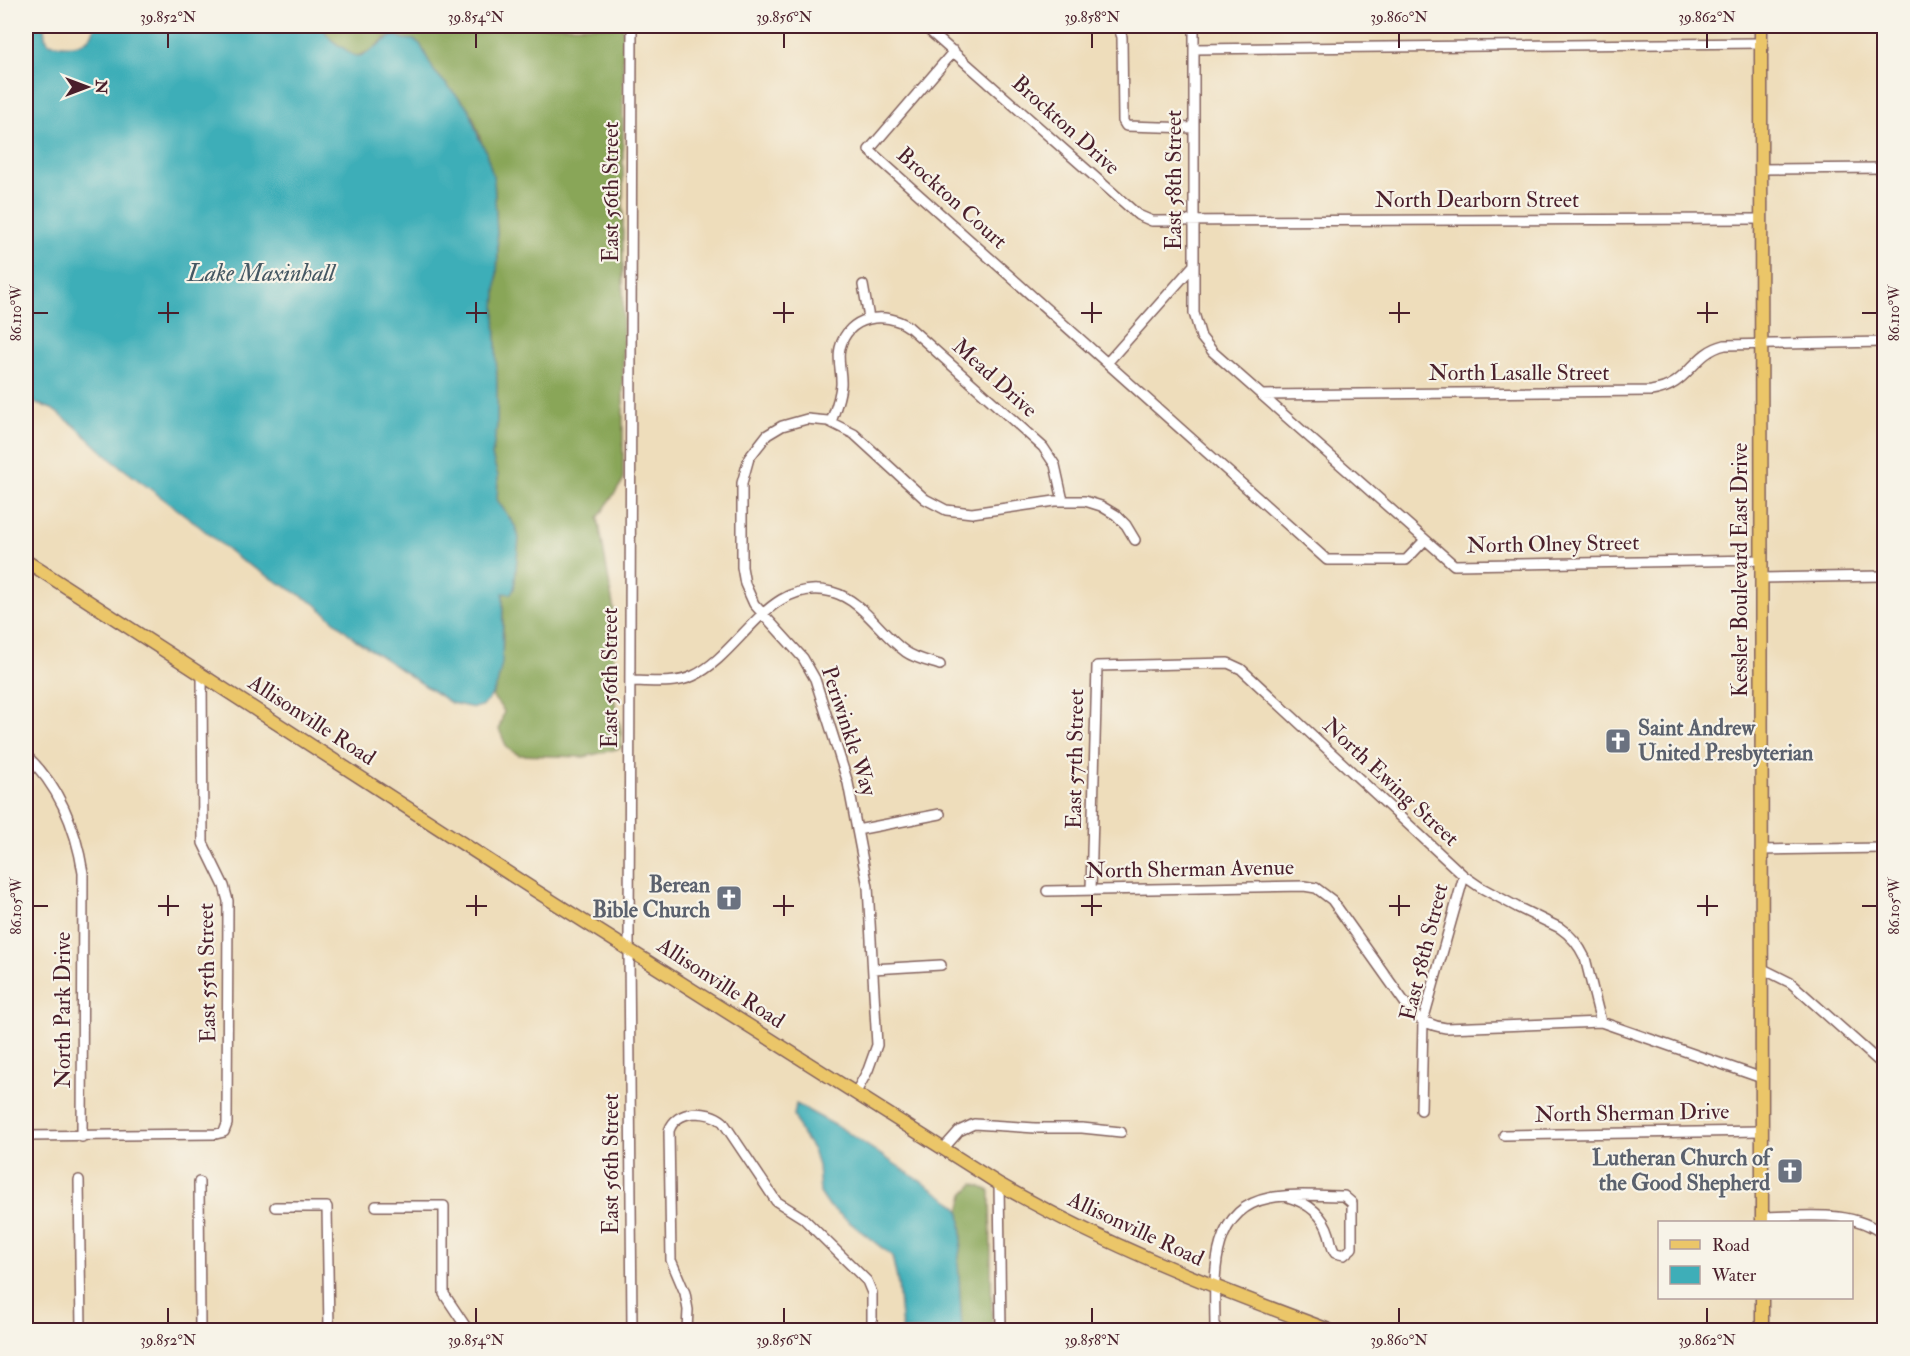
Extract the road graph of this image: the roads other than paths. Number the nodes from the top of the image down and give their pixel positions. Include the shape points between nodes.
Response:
1 (632, 26) edge
2 (1118, 26) edge
3 (1194, 26) edge
4 (1761, 26) edge
5 (929, 27) edge
6 (1761, 43) junction
7 (1194, 49) junction
8 (954, 51) junction
9 (1194, 128) junction
10 (1884, 168) edge
11 (1761, 169) junction
12 (1761, 219) junction
13 (1194, 222) junction
14 (1194, 265) junction
15 (863, 285) dead end
16 (869, 318) junction
17 (1884, 342) edge
18 (1761, 344) junction
19 (1107, 363) junction
20 (1261, 395) junction
21 (831, 422) junction
22 (1063, 501) junction
23 (1135, 540) dead end
24 (1425, 540) junction
25 (1761, 560) junction
26 (26, 561) edge
27 (1884, 576) edge
28 (1761, 578) junction
29 (763, 614) junction
30 (940, 665) dead end
31 (1097, 666) joint
32 (202, 674) junction
33 (630, 681) junction
34 (26, 755) edge
35 (940, 814) dead end
36 (857, 830) junction
37 (1884, 848) edge
38 (1761, 850) junction
39 (1464, 876) junction
40 (1091, 890) junction
41 (1047, 891) dead end
42 (629, 949) junction
43 (941, 965) dead end
44 (1761, 968) junction
45 (873, 969) junction
46 (1423, 1021) junction
47 (1601, 1022) junction
48 (1884, 1066) edge
49 (1762, 1077) junction
50 (855, 1094) junction
51 (1421, 1110) dead end
52 (1762, 1131) junction
53 (1121, 1132) dead end
54 (1504, 1135) dead end
55 (26, 1136) edge
56 (82, 1137) junction
57 (943, 1149) junction
58 (79, 1180) dead end
59 (199, 1182) dead end
60 (999, 1184) junction
61 (1287, 1197) junction
62 (376, 1206) dead end
63 (275, 1208) dead end
64 (1761, 1220) edge
65 (1884, 1234) edge
66 (1215, 1287) junction
67 (1762, 1299) edge
68 (81, 1330) edge
69 (200, 1330) edge
70 (329, 1330) edge
71 (468, 1330) edge
72 (632, 1330) edge
73 (687, 1330) edge
74 (872, 1330) edge
75 (1001, 1330) edge
76 (1215, 1330) edge
77 (1329, 1330) edge
78 (1762, 1330) edge

1 - 33 street, East 56th Street
2 - 9 street via 1122,37 1126,126
3 - 7 street, East 58th Street
4 - 6 main road, Kessler Boulevard East Drive
5 - 8 street, Brockton Drive
6 - 7 street
6 - 11 main road, Kessler Boulevard East Drive
7 - 9 street, East 58th Street
8 - 13 street, Brockton Drive via 1138,215 1156,222
8 - 19 street, Brockton Court via 869,150
9 - 13 street, East 58th Street
10 - 11 street
11 - 12 main road, Kessler Boulevard East Drive
12 - 13 street, North Dearborn Street
12 - 18 main road, Kessler Boulevard East Drive
13 - 14 street, East 58th Street
14 - 19 street
14 - 20 street, East 58th Street via 1194,313 1199,333 1209,348
15 - 16 street
16 - 21 street via 843,339 839,355 841,387
16 - 22 street, Mead Drive via 886,317 905,325 1019,424 1051,457
17 - 18 street, North Lasalle Street
18 - 20 street, North Lasalle Street via 1716,347 1676,383 1651,391
18 - 25 main road, Kessler Boulevard East Drive
19 - 24 street, Brockton Court via 1327,560 1406,560
20 - 24 street
21 - 22 street via 854,434 925,499 946,510 972,513
21 - 29 street, Periwinkle Way via 807,419 782,426 767,435 749,458 742,483 743,575 749,596
22 - 23 street via 1089,502 1109,510 1126,525
24 - 25 street, North Olney Street via 1454,565
25 - 28 main road, Kessler Boulevard East Drive
26 - 32 main road, Allisonville Road
27 - 28 street
28 - 38 main road, Kessler Boulevard East Drive
29 - 30 street via 793,593 832,592 851,602 906,652
29 - 33 street via 694,676 672,681
29 - 36 street, Periwinkle Way via 803,658 815,679 848,783
31 - 39 street, North Ewing Street via 1223,662 1237,666
31 - 40 street, East 57th Street
32 - 42 main road, Allisonville Road
32 - 56 street, East 55th Street via 203,843 228,901 227,1124 224,1132 216,1134
33 - 42 street, East 56th Street
34 - 56 street, North Park Drive via 53,787 67,812 83,873
35 - 36 street
36 - 45 street, Periwinkle Way via 869,897
37 - 38 street
38 - 44 main road, Kessler Boulevard East Drive
39 - 46 street, East 58th Street
39 - 47 street, North Ewing Street via 1570,935 1581,949
40 - 41 street, North Sherman Avenue
40 - 46 street, North Sherman Avenue via 1316,888 1332,900 1407,1007
42 - 50 main road, Allisonville Road
42 - 72 street, East 56th Street
43 - 45 street
44 - 48 street via 1791,983
44 - 49 main road, Kessler Boulevard East Drive
45 - 50 street, Periwinkle Way via 876,1049
46 - 47 street via 1446,1028
46 - 51 street, East 58th Street
47 - 49 street
49 - 52 main road, Kessler Boulevard East Drive
50 - 57 main road, Allisonville Road
52 - 54 street, North Sherman Drive
52 - 64 main road, Kessler Boulevard East Drive
53 - 57 street via 974,1124 959,1131
55 - 56 street
57 - 60 main road, Allisonville Road
58 - 68 street
59 - 69 street
60 - 66 main road, Allisonville Road via 1102,1238
60 - 75 street
61 - 61 street via 1305,1203 1321,1218 1335,1253 1349,1251 1349,1199
61 - 66 street via 1255,1202 1231,1221 1221,1241
62 - 71 street via 444,1206 444,1294
63 - 70 street via 327,1207
64 - 65 street via 1849,1218 1867,1222
66 - 76 street
66 - 77 main road, Allisonville Road
67 - 78 main road
73 - 74 street via 685,1293 670,1260 669,1131 680,1116 695,1114 712,1115 723,1122 776,1201 803,1218 867,1281 872,1293

